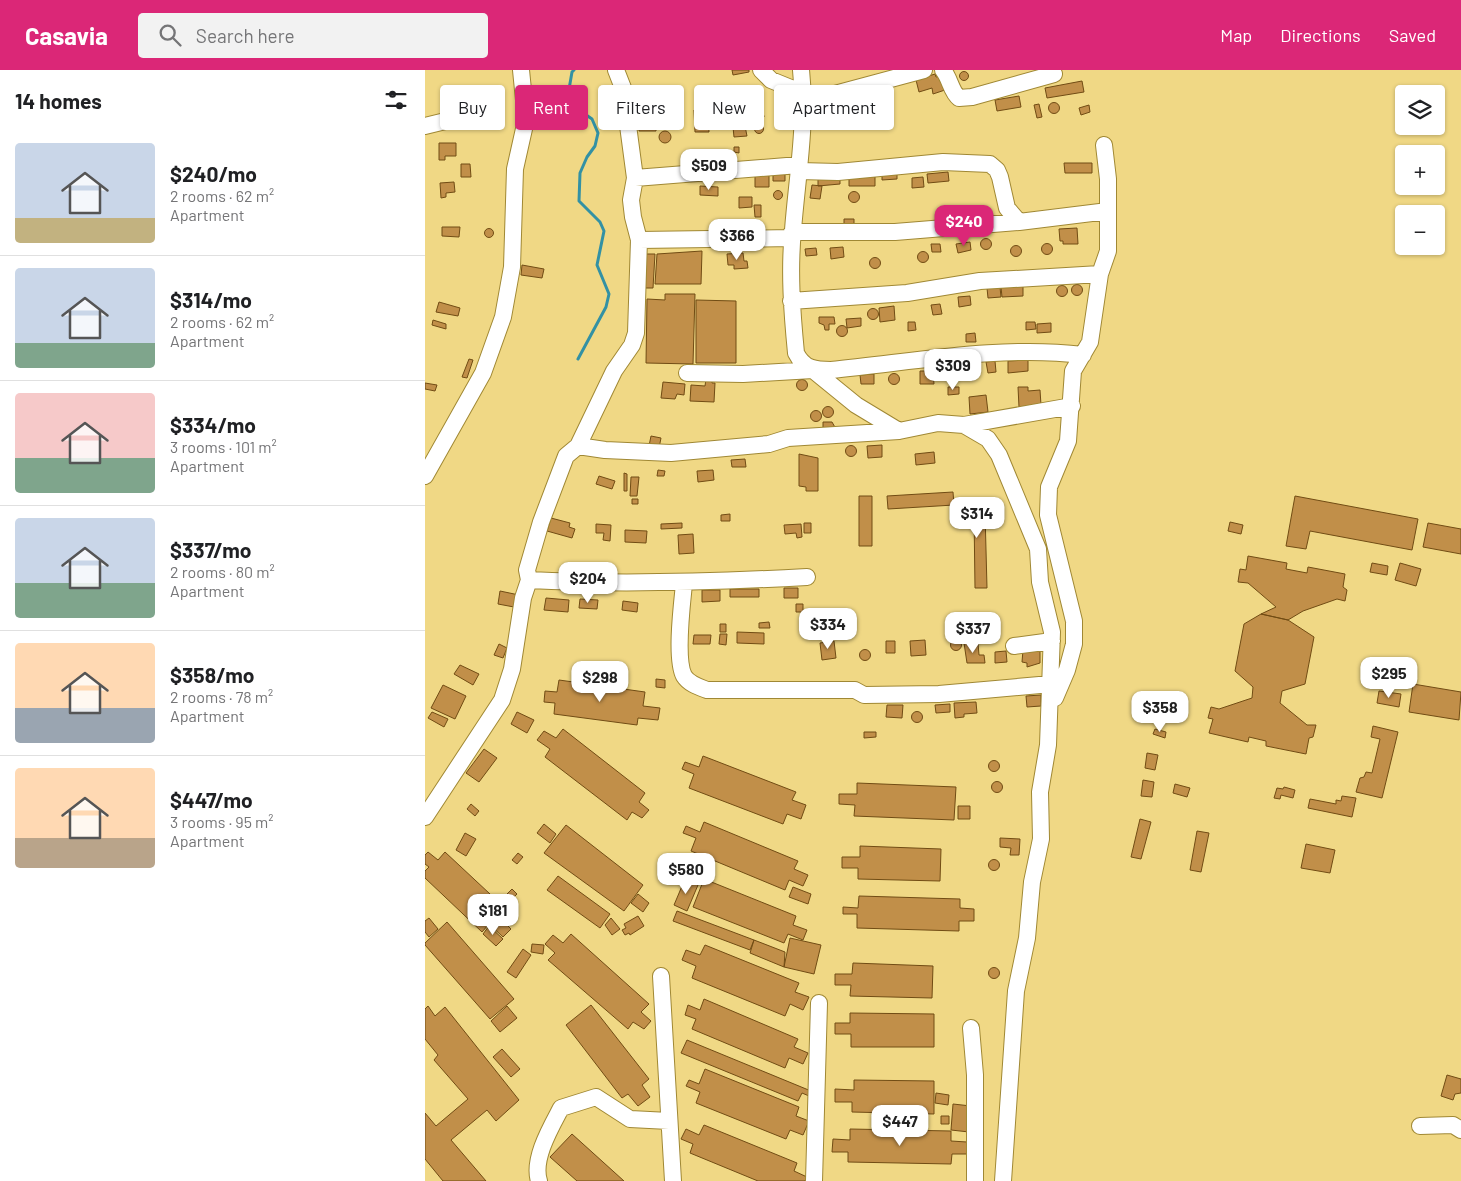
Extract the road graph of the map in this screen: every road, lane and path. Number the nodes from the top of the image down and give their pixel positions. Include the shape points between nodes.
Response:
1 (521, 70) edge
2 (616, 70) edge
3 (761, 70) edge
4 (801, 70) edge
5 (924, 70) edge
6 (943, 70) edge
7 (1054, 74) dead end
8 (780, 85) edge
9 (803, 85) edge
10 (860, 85) edge
11 (440, 122) edge
12 (425, 126) edge
13 (802, 130) edge
14 (1104, 145) dead end
15 (799, 168) junction
16 (635, 178) junction
17 (1108, 211) junction
18 (1019, 222) junction
19 (792, 235) junction
20 (639, 240) junction
21 (1100, 274) junction
22 (791, 301) junction
23 (1083, 355) junction
24 (813, 370) junction
25 (687, 373) dead end
26 (1072, 406) junction
27 (964, 425) junction
28 (899, 431) junction
29 (578, 446) junction
30 (425, 476) edge
31 (807, 577) dead end
32 (529, 580) junction
33 (684, 584) junction
34 (1052, 641) junction
35 (1014, 646) dead end
36 (1051, 684) junction
37 (1050, 708) junction
38 (425, 817) edge
39 (661, 976) dead end
40 (819, 1003) dead end
41 (971, 1028) dead end
42 (669, 1121) junction
43 (1420, 1126) dead end
44 (1461, 1130) edge
45 (539, 1181) edge
46 (673, 1181) edge
47 (814, 1181) edge
48 (975, 1181) edge
49 (1003, 1181) edge

1 - 30 street via 526,120 515,169 511,267 503,317 483,373
2 - 16 street via 623,88
3 - 8 street
4 - 9 street
5 - 10 street
6 - 7 street via 959,98
11 - 12 street
13 - 15 street
14 - 17 street
15 - 16 street
15 - 18 street via 838,172 943,162 990,164 1000,177 1007,208
15 - 19 street
16 - 20 street via 631,200
17 - 18 street
17 - 21 street via 1108,251
18 - 19 street via 895,232
19 - 20 street
19 - 22 street
20 - 29 street via 637,333 633,345 614,371
21 - 22 street
21 - 23 street via 1090,342
22 - 24 street via 796,353
23 - 24 street via 1059,352 944,357 880,366
23 - 26 street via 1073,371
24 - 25 street
24 - 28 street via 856,405
26 - 27 street
26 - 37 street via 1068,441 1049,487 1048,515 1074,621 1074,644 1067,670
27 - 28 street via 939,423
27 - 34 street via 988,439 999,455 1028,522 1038,549 1040,582
28 - 29 street via 788,438 769,444 671,453
29 - 32 street via 566,456 541,522 527,570
31 - 33 street
32 - 33 street
32 - 38 street via 523,598 512,669 502,700
33 - 36 street via 680,650 684,676 693,685 707,690 855,690 864,695 939,694
34 - 35 street
34 - 36 street
36 - 37 street
37 - 49 street via 1040,792 1041,839 1016,991
39 - 42 street
40 - 47 street
41 - 48 street via 975,1075
42 - 45 street via 631,1119 596,1097 561,1108 544,1139 537,1175
42 - 46 street
43 - 44 street via 1453,1125

